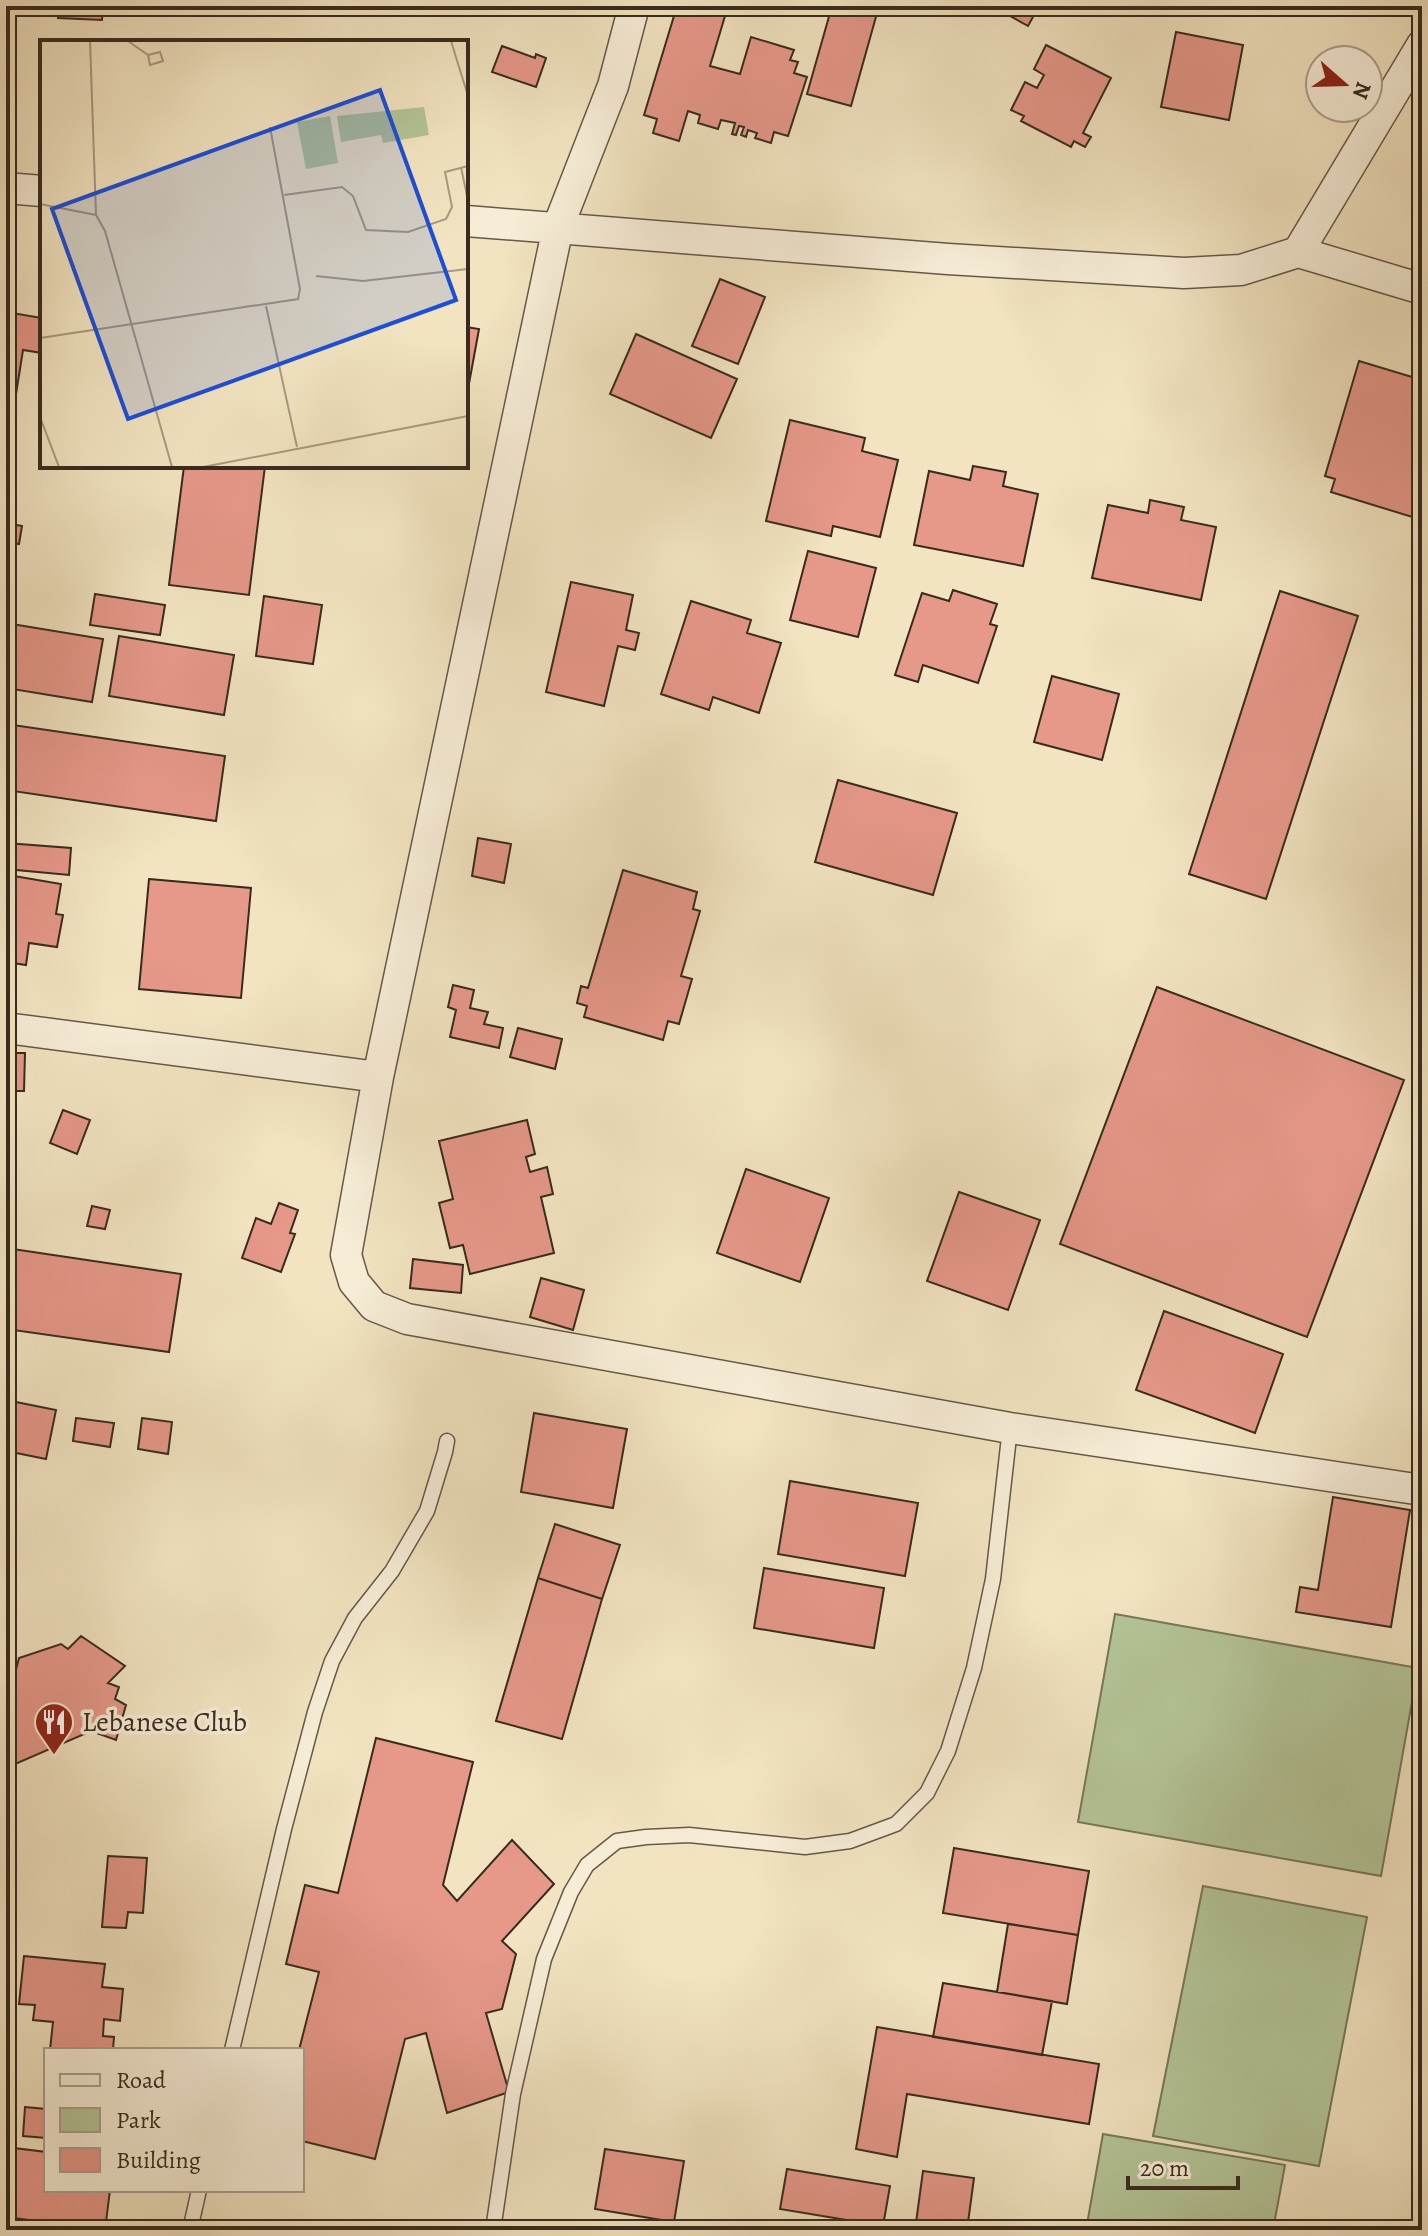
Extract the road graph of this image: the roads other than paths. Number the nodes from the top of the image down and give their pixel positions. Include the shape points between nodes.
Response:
1 (634, 6) edge
2 (1422, 45) edge
3 (6, 188) edge
4 (40, 191) edge
5 (468, 221) edge
6 (558, 227) junction
7 (1298, 252) junction
8 (1422, 289) edge
9 (6, 1028) edge
10 (378, 1077) junction
11 (1010, 1428) junction
12 (447, 1441) dead end
13 (1422, 1490) edge
14 (232, 2048) edge
15 (199, 2192) edge
16 (190, 2230) edge
17 (493, 2230) edge

1 - 6 street via 613,86
2 - 7 street
3 - 4 street
5 - 6 street
6 - 7 street via 1184,273 1241,270
6 - 10 street
7 - 8 street
9 - 10 street
10 - 11 street via 346,1255 354,1282 374,1306 407,1319
11 - 13 street
11 - 17 lane via 993,1579 977,1653 948,1751 927,1793 896,1824 850,1841 805,1847 689,1835 646,1837 617,1841 587,1865 544,1959 513,2094
12 - 14 lane via 427,1511 332,1661 284,1829
15 - 16 lane

